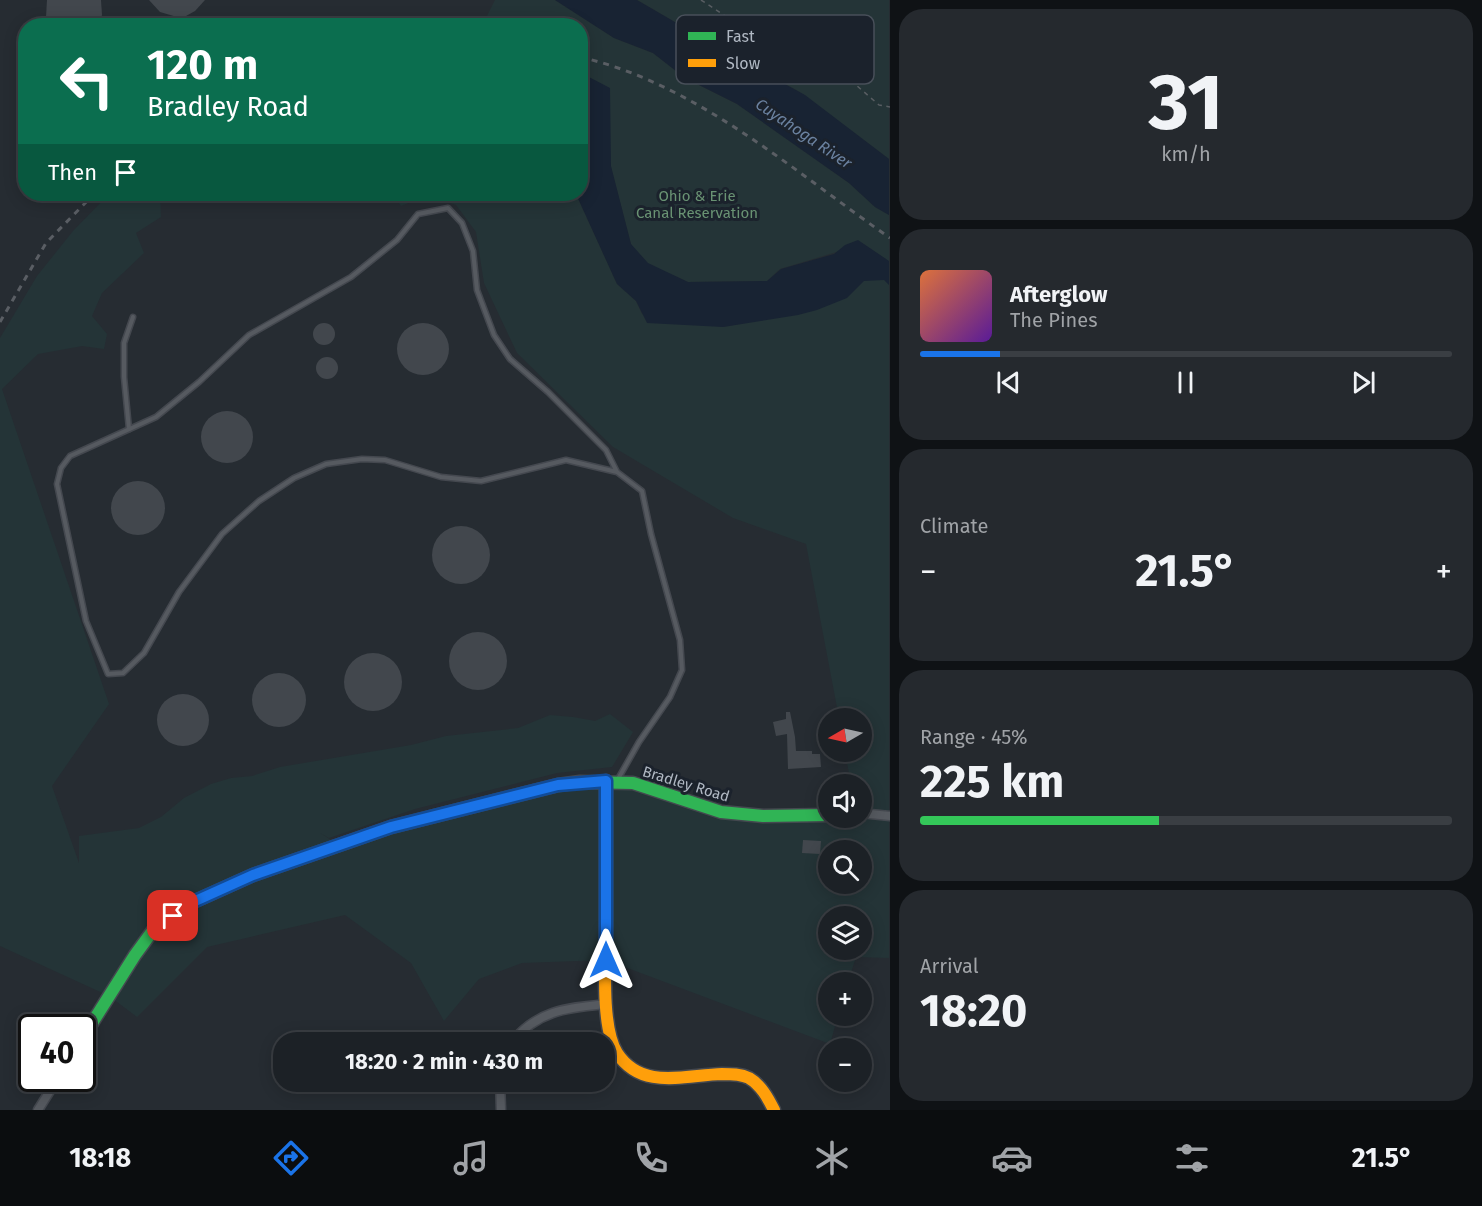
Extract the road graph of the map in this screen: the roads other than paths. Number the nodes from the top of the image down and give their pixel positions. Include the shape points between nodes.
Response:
1 (133, 317) dead end
2 (129, 429) junction
3 (617, 472) junction
4 (611, 782) junction
5 (872, 814) edge
6 (818, 815) edge
7 (890, 816) edge
8 (606, 1005) junction
9 (96, 1017) edge
10 (521, 1032) edge
11 (49, 1092) edge
12 (500, 1092) edge
13 (38, 1110) edge
14 (501, 1110) edge
15 (774, 1110) edge

1 - 2 lane via 124,343
2 - 3 lane via 156,417 249,335 351,277 397,240 418,214 448,208 462,223 473,251 477,290 494,335 510,359 606,450
2 - 3 lane via 70,456 61,468 57,484 87,621 108,674 123,673 144,653 179,592 222,534 259,501 294,478 326,464 385,460 441,477 481,482 566,460
3 - 4 lane via 642,491 680,640 682,670 670,698
4 - 6 street, Bradley Road via 633,783 721,812
4 - 8 street
4 - 9 street, Bradley Road via 558,785 391,827 253,875 193,902 154,929
5 - 7 street
8 - 10 street via 554,1012
8 - 15 street via 618,1054 640,1074 664,1079 743,1075 755,1082
11 - 13 street
12 - 14 street

